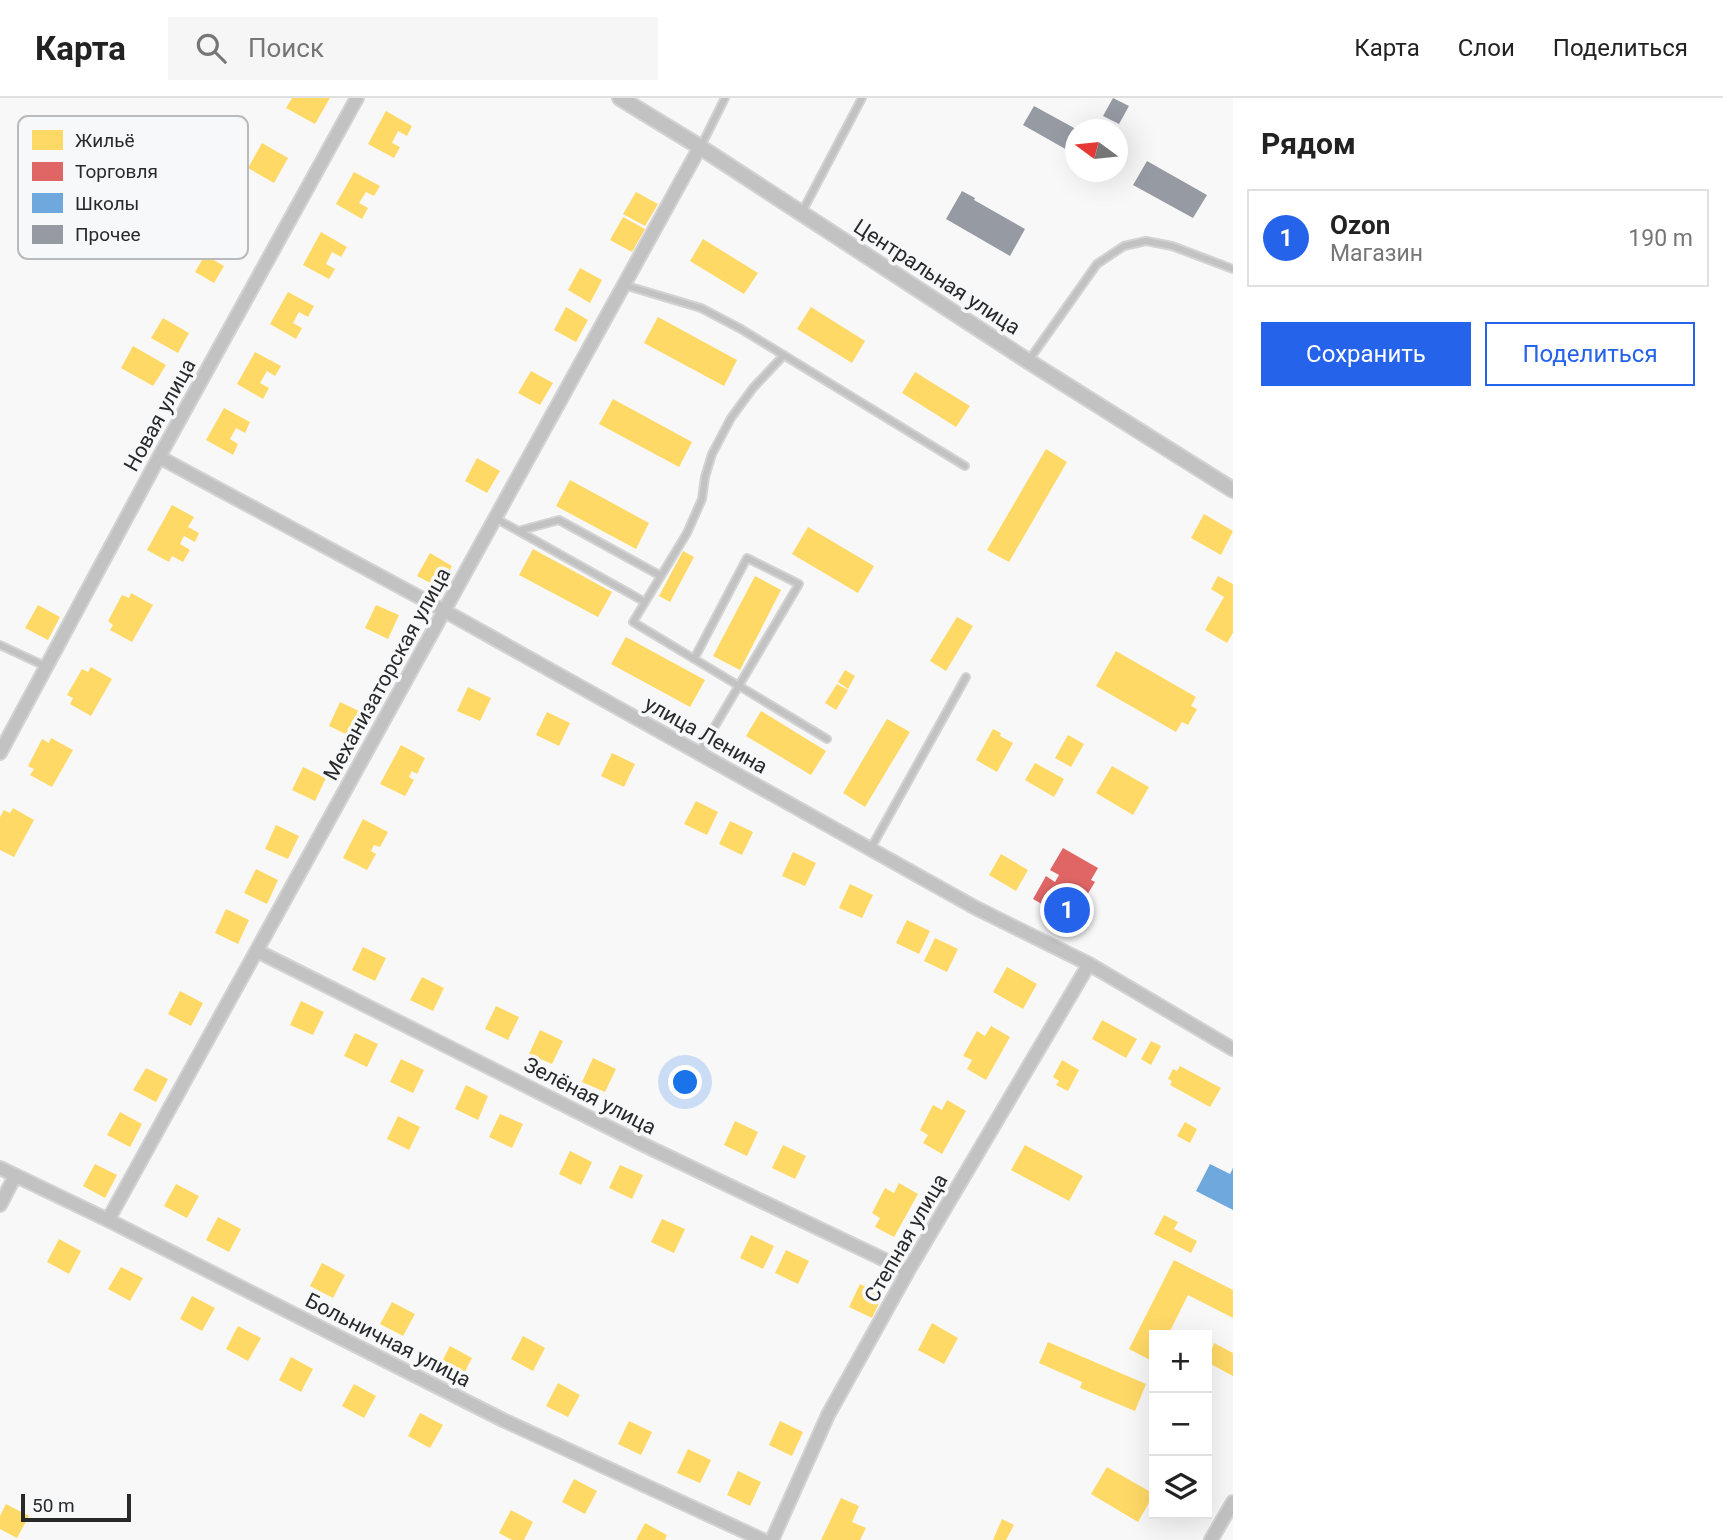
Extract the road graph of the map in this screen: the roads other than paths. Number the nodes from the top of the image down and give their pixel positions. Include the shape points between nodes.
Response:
1 (357, 98) edge
2 (620, 98) edge
3 (725, 98) edge
4 (862, 98) edge
5 (700, 147) junction
6 (802, 214) junction
7 (1233, 269) edge
8 (624, 285) junction
9 (784, 355) junction
10 (1028, 361) junction
11 (159, 457) junction
12 (965, 466) dead end
13 (1233, 489) edge
14 (495, 518) junction
15 (518, 531) junction
16 (661, 576) junction
17 (645, 602) junction
18 (443, 610) junction
19 (0, 645) edge
20 (694, 659) junction
21 (47, 667) junction
22 (966, 677) dead end
23 (740, 686) junction
24 (827, 738) dead end
25 (0, 753) edge
26 (699, 753) junction
27 (871, 848) junction
28 (257, 951) junction
29 (1089, 964) junction
30 (1233, 1049) edge
31 (0, 1168) edge
32 (15, 1176) junction
33 (0, 1205) edge
34 (108, 1220) junction
35 (908, 1271) junction
36 (1233, 1502) edge
37 (763, 1540) edge
38 (772, 1540) edge
39 (1211, 1540) edge

1 - 11 street, Новая улица
2 - 5 street, Центральная улица
3 - 5 lane
4 - 6 lane
5 - 6 street, Центральная улица
5 - 8 street, Механизаторская улица
6 - 10 street, Центральная улица
7 - 10 lane via 1159,243 1124,246 1097,264
8 - 9 lane via 701,308
8 - 14 street, Механизаторская улица
9 - 12 lane
9 - 16 lane via 731,418 712,454 692,522
10 - 13 street, Центральная улица
11 - 18 street, улица Ленина
11 - 21 street, Новая улица
14 - 15 lane
14 - 18 street, Механизаторская улица
15 - 16 lane via 559,520
15 - 17 lane
16 - 17 lane
17 - 20 lane via 633,622
18 - 26 street, улица Ленина
18 - 28 street, Механизаторская улица
19 - 21 lane
20 - 23 lane
20 - 23 lane via 747,558 799,584
21 - 25 street, Новая улица
22 - 27 lane
23 - 24 lane
23 - 26 lane
26 - 27 street, улица Ленина
27 - 29 street, улица Ленина via 974,907
28 - 34 street, Механизаторская улица
28 - 35 street, Зелёная улица
29 - 30 street, улица Ленина
29 - 35 street, Степная улица
31 - 32 street, Больничная улица
32 - 33 street
32 - 34 street, Больничная улица
34 - 37 street, Больничная улица via 503,1420
35 - 38 street, Степная улица via 828,1415
36 - 39 street

